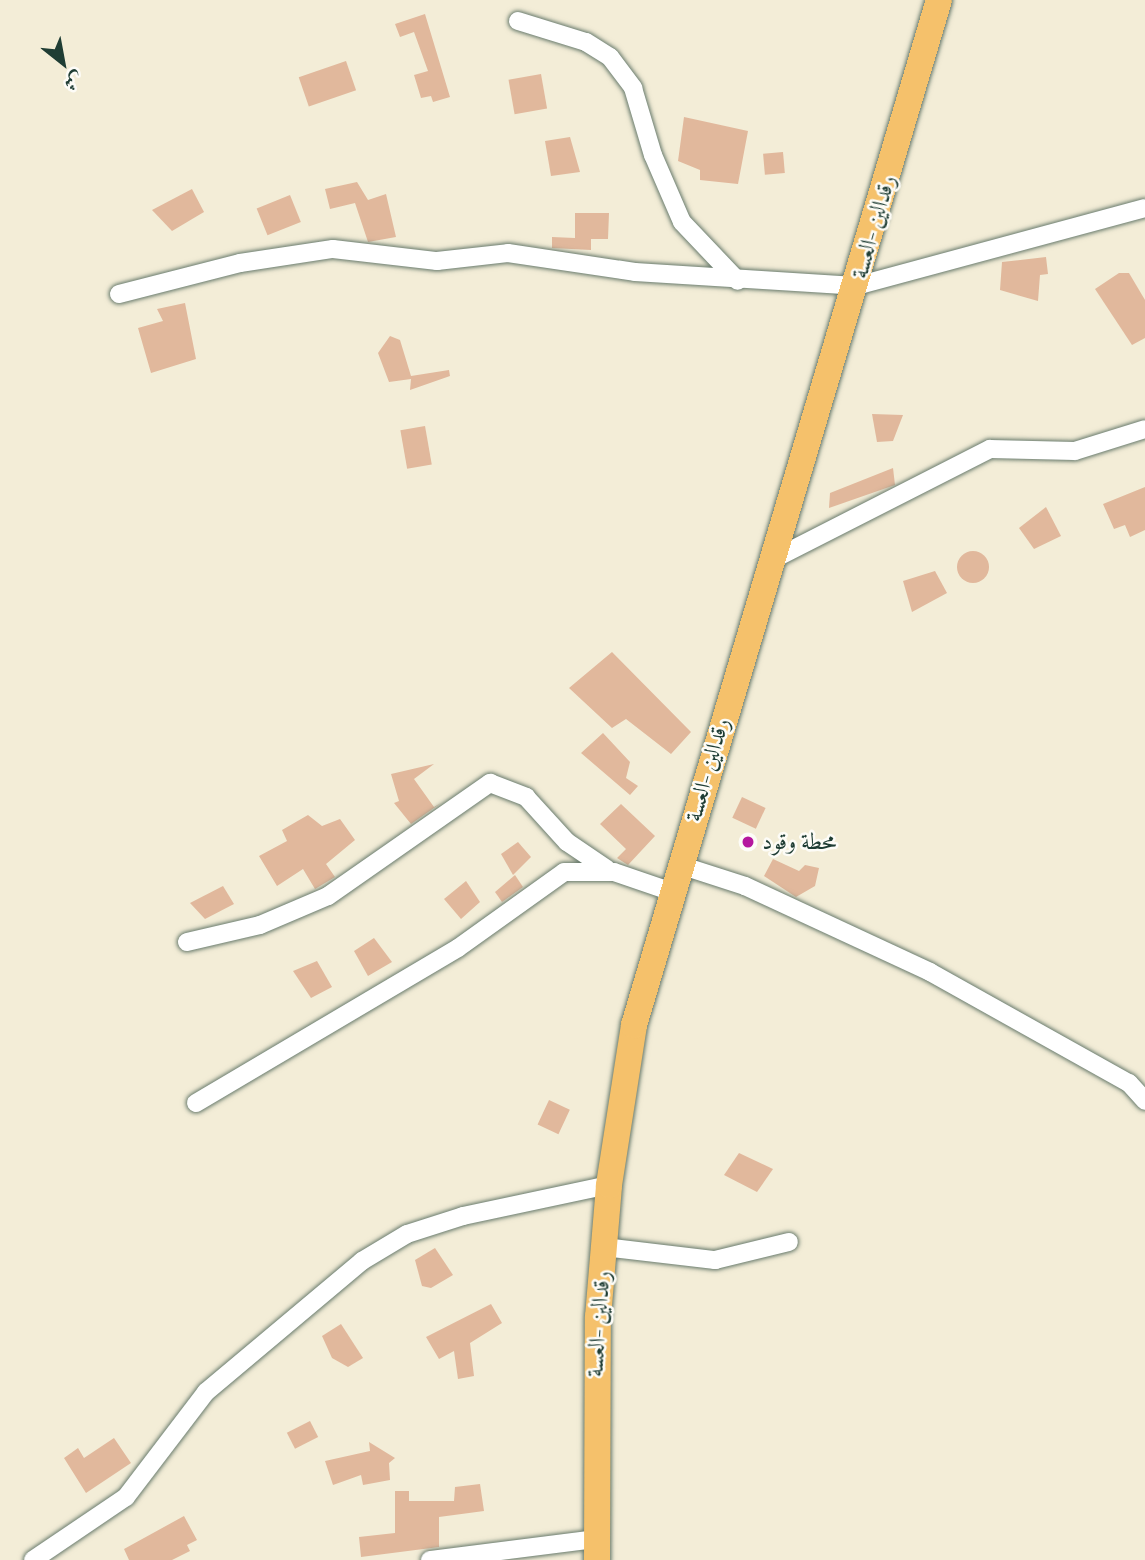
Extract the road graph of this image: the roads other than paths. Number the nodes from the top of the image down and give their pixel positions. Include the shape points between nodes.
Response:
1 (939, 0) edge
2 (518, 21) dead end
3 (1145, 208) edge
4 (738, 281) junction
5 (856, 286) junction
6 (119, 294) dead end
7 (1145, 429) edge
8 (769, 562) junction
9 (680, 865) junction
10 (614, 872) junction
11 (672, 892) junction
12 (187, 943) dead end
13 (1145, 1101) edge
14 (196, 1103) dead end
15 (609, 1185) junction
16 (789, 1242) dead end
17 (604, 1247) junction
18 (596, 1550) edge
19 (33, 1560) edge
20 (430, 1560) edge

1 - 5 main road, رقدالين -العسة
2 - 4 street via 586,42 610,57 633,88 653,155 682,222
3 - 5 street
4 - 5 street
4 - 6 street via 508,253 437,261 333,248 240,263
5 - 8 main road, رقدالين -العسة
7 - 8 street via 1075,451 990,449
8 - 9 main road, رقدالين -العسة
9 - 11 main road, رقدالين -العسة
9 - 13 street via 745,886 930,972 1129,1083
10 - 11 street
10 - 12 street via 588,860 526,797 490,783 328,896 260,925
10 - 14 street via 564,872 545,881 458,948
11 - 15 main road, رقدالين -العسة via 634,1025
15 - 17 main road, رقدالين -العسة
15 - 19 street via 476,1212 407,1234 362,1261 206,1392 126,1497
16 - 17 street via 715,1260
17 - 18 main road, رقدالين -العسة via 595,1387
18 - 20 street

